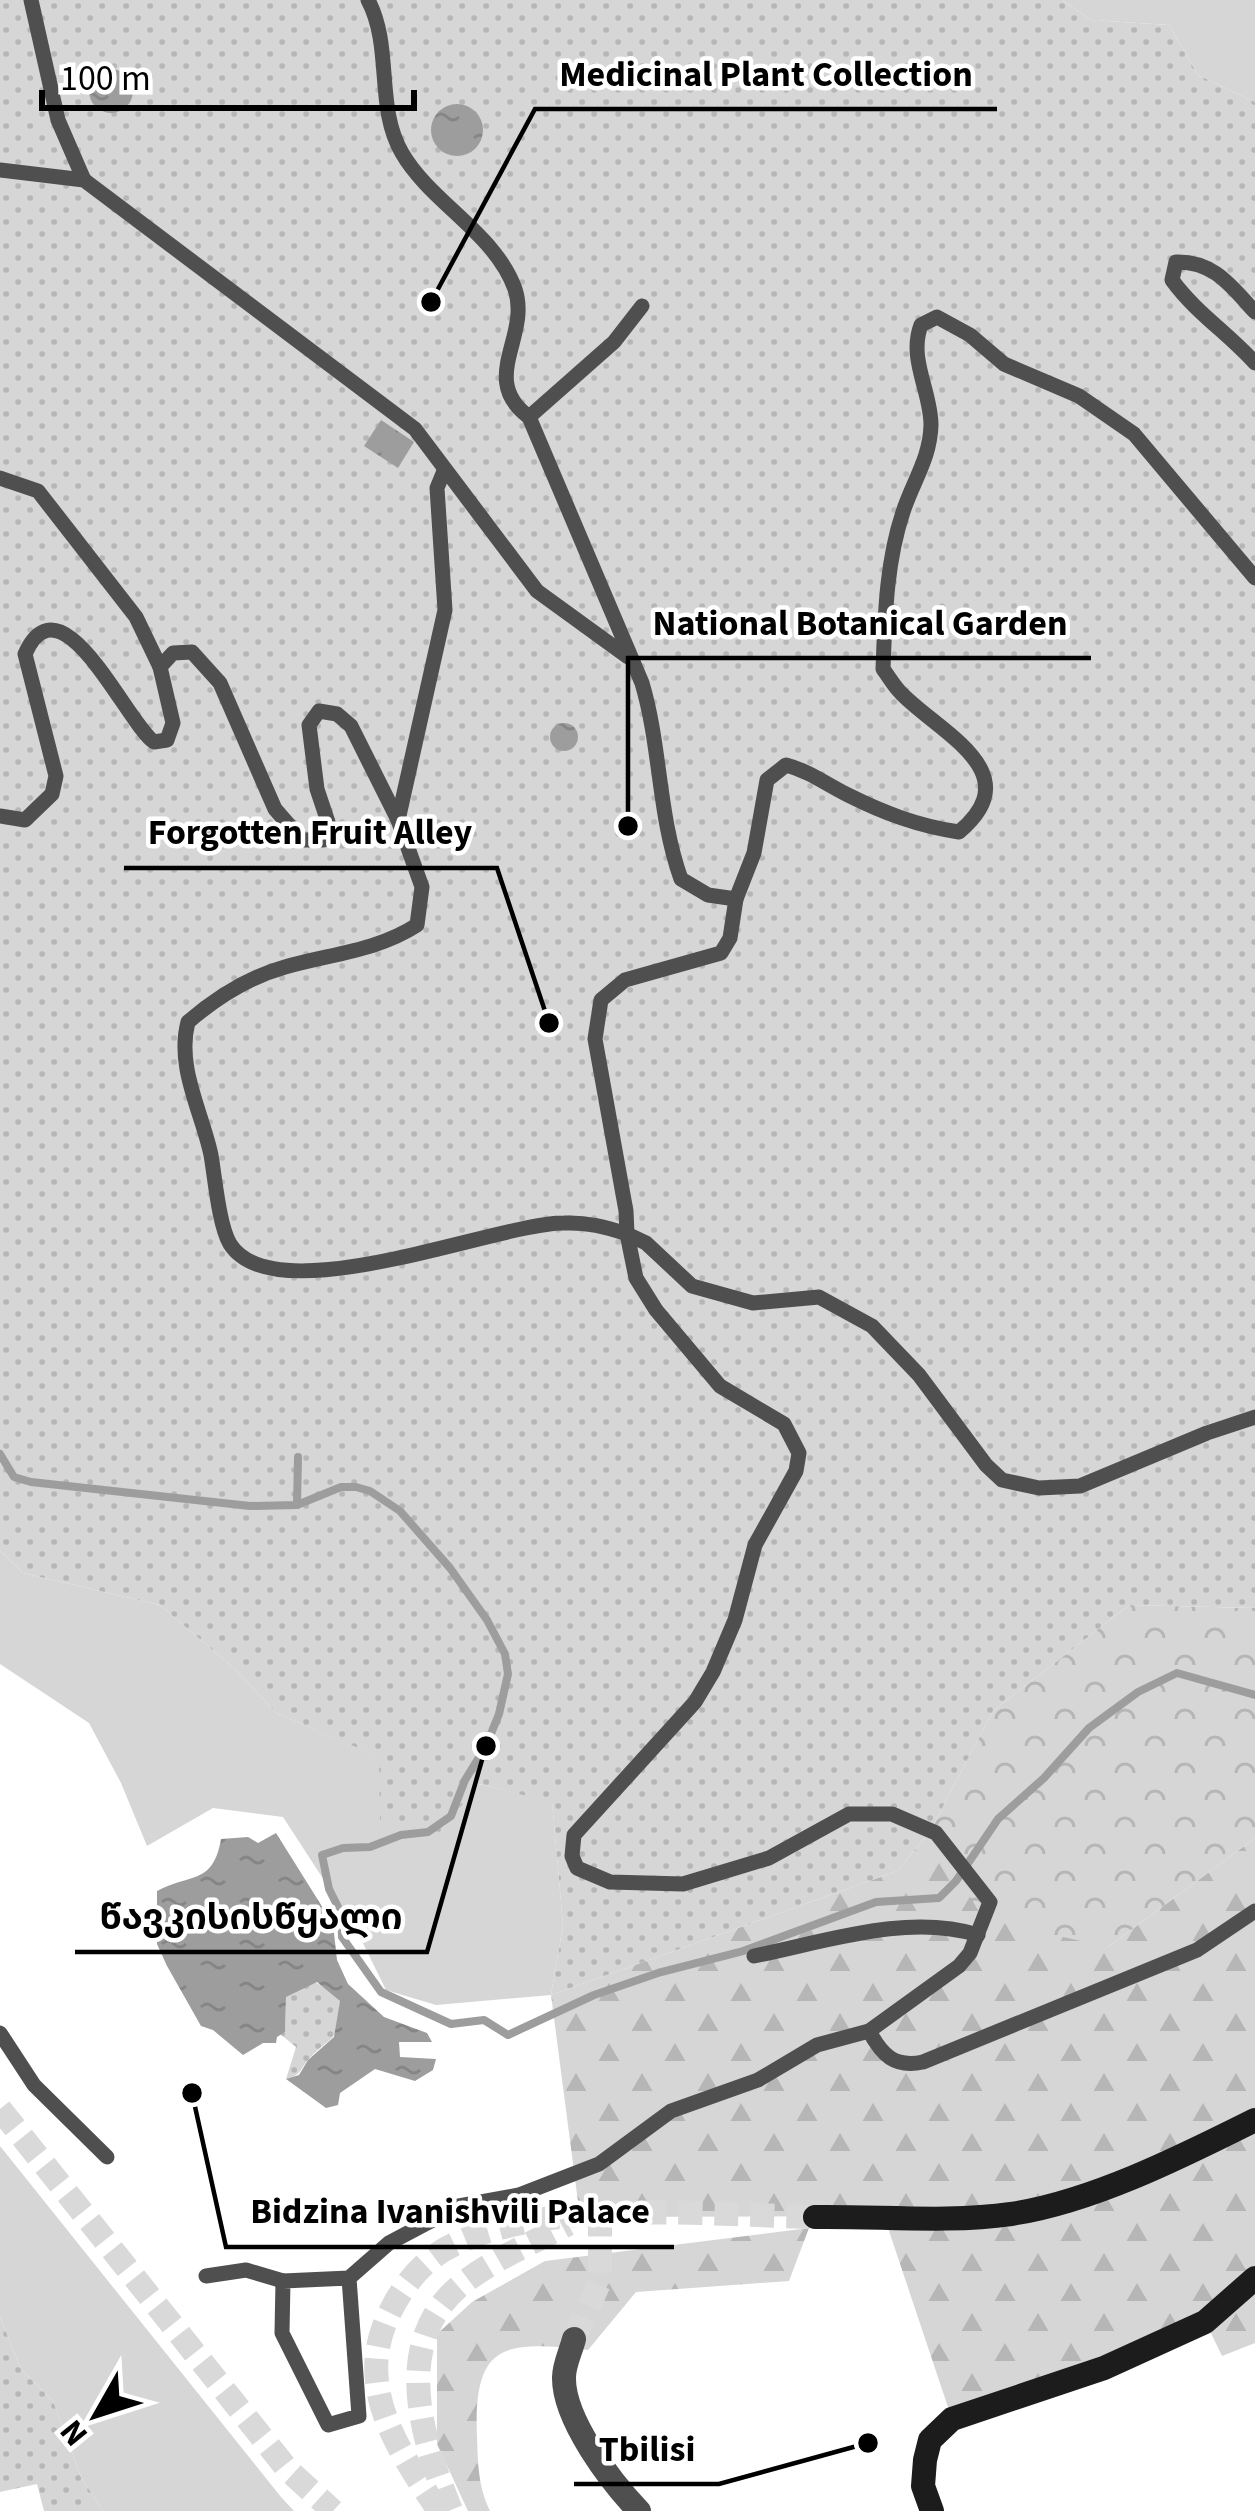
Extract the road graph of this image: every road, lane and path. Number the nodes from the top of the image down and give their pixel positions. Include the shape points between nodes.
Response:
1 (31, 0) edge
2 (368, 0) edge
3 (0, 170) edge
4 (85, 180) junction
5 (642, 305) dead end
6 (1255, 312) edge
7 (1255, 362) edge
8 (529, 417) junction
9 (444, 471) junction
10 (0, 478) edge
11 (1255, 578) edge
12 (628, 657) junction
13 (160, 667) junction
14 (0, 816) edge
15 (398, 820) junction
16 (736, 899) junction
17 (627, 1234) junction
18 (1255, 1417) edge
19 (1255, 1911) edge
20 (978, 1935) junction
21 (754, 1956) dead end
22 (869, 2031) junction
23 (0, 2033) edge
24 (1255, 2120) edge
25 (107, 2157) dead end
26 (815, 2216) tunnel mouth
27 (206, 2276) dead end
28 (349, 2278) junction
29 (1255, 2278) edge
30 (283, 2282) junction
31 (574, 2339) tunnel mouth
32 (639, 2511) edge
33 (932, 2511) edge

1 - 4 lane via 58,120
2 - 8 lane via 402,153 491,250 516,291 504,387
3 - 4 lane
4 - 9 lane via 415,429
5 - 8 lane via 614,342
6 - 7 lane via 1218,272 1175,262 1172,280 1192,308
8 - 12 lane
9 - 12 lane via 537,591
9 - 15 lane via 437,488 445,610
10 - 13 lane via 38,491 136,617
11 - 16 lane via 1134,434 1079,396 1004,364 937,317 921,325 915,340 931,418 929,455 890,566 884,669 979,764 985,801 958,832 922,827 786,765 766,780 754,853
12 - 16 lane via 654,723 681,879
13 - 14 lane via 173,723 167,740 154,742 68,634 32,638 25,653 56,776 33,815
13 - 15 lane via 172,653 192,652 220,683 275,809 302,840 323,840 328,822 310,745 309,725 320,711 350,726
15 - 17 lane via 422,887 417,926 392,942 280,968 188,1022 186,1071 228,1242 258,1264 302,1271 562,1222
16 - 17 lane via 722,953 625,980 601,1000 595,1039
17 - 18 lane via 692,1286 753,1303 819,1297 872,1326 1003,1480 1080,1486
17 - 20 lane via 635,1278 667,1325 720,1386 784,1424 799,1453 755,1545 713,1672 574,1835 577,1868 610,1882 683,1884 769,1858 830,1822 892,1814 922,1824 991,1902
19 - 22 lane via 1197,1950 923,2062 889,2059
20 - 21 lane via 908,1927
20 - 22 lane via 959,1966
22 - 28 lane via 817,2045 758,2080 671,2111 599,2164 519,2195 459,2206 389,2243
23 - 25 lane via 34,2085
24 - 26 main road via 1032,2210
27 - 30 lane via 246,2270
28 - 30 lane
28 - 30 lane via 359,2416 328,2425 282,2333
29 - 33 main road via 1205,2322 1104,2368 952,2419 930,2440 925,2460
31 - 32 street via 566,2397 608,2478

